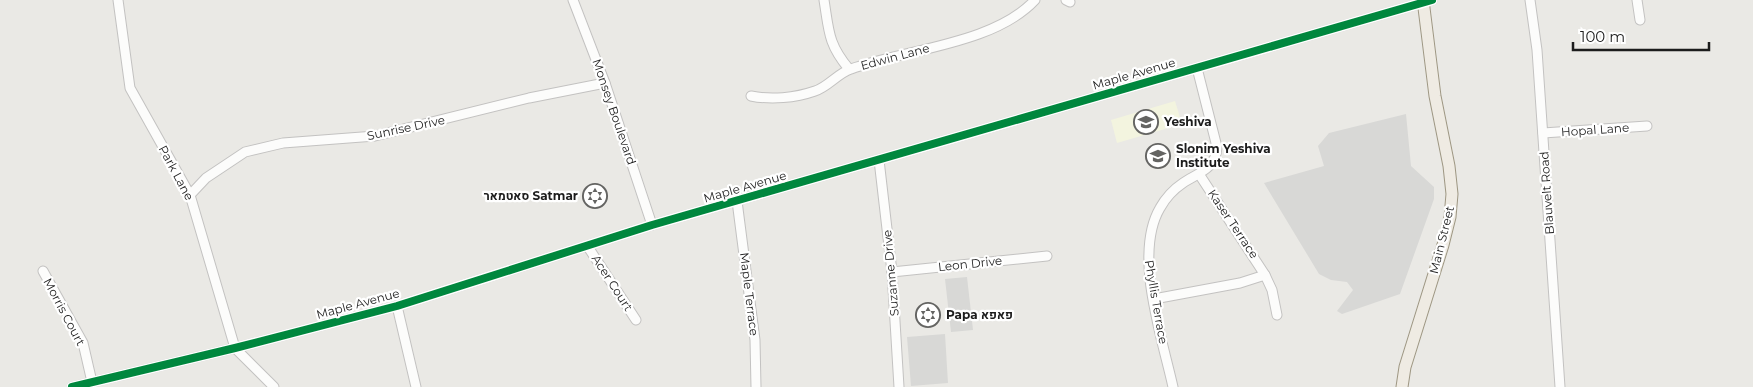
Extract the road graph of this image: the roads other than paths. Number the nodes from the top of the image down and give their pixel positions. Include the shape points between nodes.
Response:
1 (118, 0) edge
2 (573, 0) edge
3 (824, 0) edge
4 (1035, 0) edge
5 (1530, 0) edge
6 (1637, 0) edge
7 (1426, 1) edge
8 (1640, 20) dead end
9 (1197, 68) junction
10 (849, 69) junction
11 (605, 83) junction
12 (751, 96) dead end
13 (1647, 126) dead end
14 (1543, 133) junction
15 (879, 160) junction
16 (1199, 174) junction
17 (190, 195) junction
18 (737, 201) junction
19 (652, 225) junction
20 (588, 247) junction
21 (1047, 256) dead end
22 (43, 271) dead end
23 (892, 272) junction
24 (1266, 275) junction
25 (1154, 299) junction
26 (396, 306) junction
27 (1277, 315) dead end
28 (636, 320) dead end
29 (236, 348) junction
30 (92, 382) junction
31 (72, 387) edge
32 (274, 387) edge
33 (416, 387) edge
34 (756, 387) edge
35 (898, 387) edge
36 (1173, 387) edge
37 (1402, 387) edge
38 (1560, 387) edge

1 - 17 street, Park Lane via 130,88
2 - 11 street, Monsey Boulevard
3 - 10 street via 834,52
4 - 10 street, Edwin Lane via 1024,12 988,31
5 - 14 street, Blauvelt Road
6 - 8 street
7 - 9 street, Maple Avenue
7 - 37 main road, Main Street via 1435,96 1452,194 1443,245 1405,367
9 - 15 street, Maple Avenue
9 - 16 street, Phyllis Terrace via 1217,148 1215,161
10 - 12 street, Edwin Lane via 816,91 768,99
11 - 17 street, Sunrise Drive via 375,136 283,143 245,152 206,178
11 - 19 street, Monsey Boulevard
13 - 14 street, Hopal Lane
14 - 38 street, Blauvelt Road
15 - 18 street, Maple Avenue
15 - 23 street, Suzanne Drive
16 - 24 street, Kaser Terrace
16 - 25 street, Phyllis Terrace via 1168,197 1154,220 1147,259
17 - 29 street, Park Lane
18 - 19 street, Maple Avenue
18 - 34 street, Maple Terrace via 755,340
19 - 20 street, Maple Avenue
20 - 26 street, Maple Avenue
20 - 28 street, Acer Court
21 - 23 street, Leon Drive
22 - 30 street, Morris Court via 83,343
23 - 35 street, Suzanne Drive
24 - 25 street, Kaser Terrace
24 - 27 street, Kaser Terrace
25 - 36 street, Phyllis Terrace
26 - 29 street, Maple Avenue
26 - 33 street
29 - 30 street, Maple Avenue
29 - 32 street
30 - 31 street, Maple Avenue

